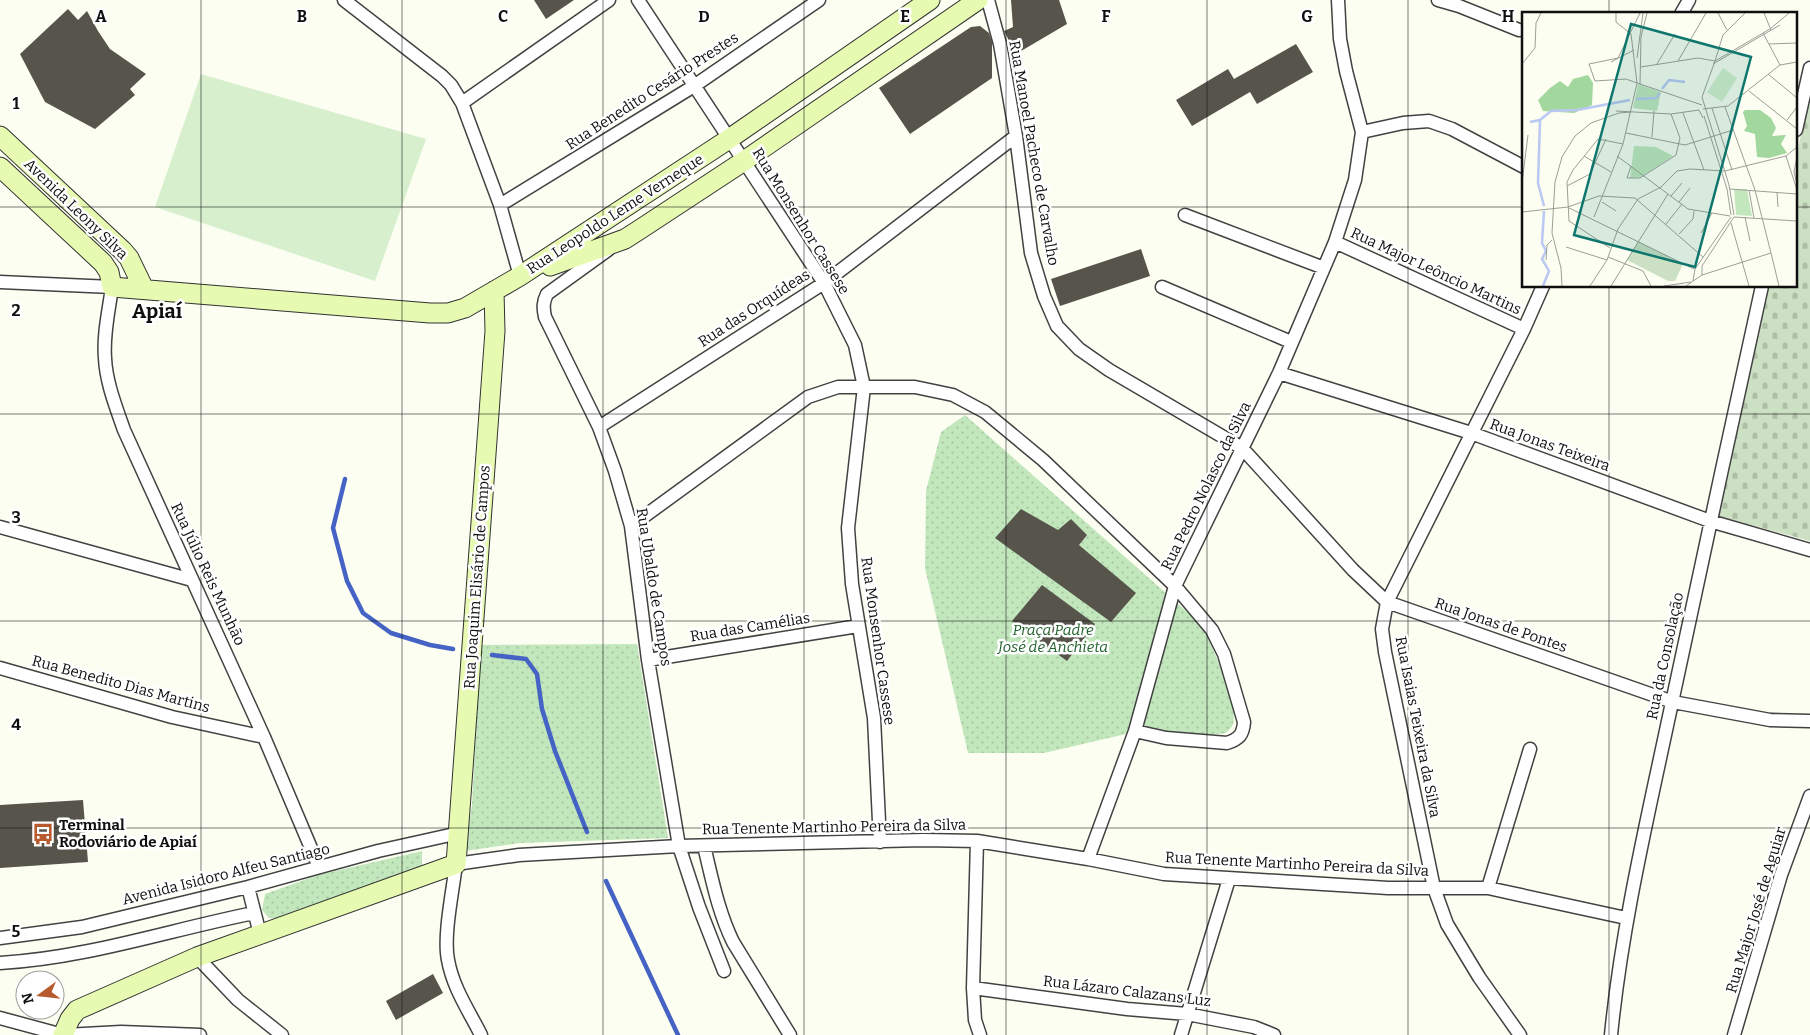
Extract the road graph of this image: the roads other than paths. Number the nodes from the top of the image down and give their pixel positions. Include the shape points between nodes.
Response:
1 (344, 0) edge
2 (609, 0) edge
3 (638, 0) edge
4 (819, 0) edge
5 (930, 0) edge
6 (978, 0) edge
7 (988, 0) edge
8 (1338, 0) edge
9 (1438, 0) edge
10 (1688, 0) edge
11 (1682, 12) edge
12 (1519, 30) dead end
13 (1810, 68) edge
14 (694, 86) junction
15 (462, 103) junction
16 (1798, 121) edge
17 (1362, 132) junction
18 (0, 136) edge
19 (1016, 136) junction
20 (729, 139) junction
21 (744, 161) junction
22 (1522, 166) edge
23 (0, 167) edge
24 (500, 205) junction
25 (1185, 214) dead end
26 (625, 238) junction
27 (1335, 242) junction
28 (1324, 268) junction
29 (520, 276) junction
30 (0, 282) edge
31 (824, 282) junction
32 (112, 287) junction
33 (1162, 287) dead end
34 (1542, 288) edge
35 (1762, 288) edge
36 (144, 289) junction
37 (494, 291) junction
38 (1524, 329) junction
39 (1291, 342) junction
40 (1279, 373) junction
41 (864, 387) junction
42 (599, 427) junction
43 (1471, 434) junction
44 (1242, 448) junction
45 (1710, 521) junction
46 (631, 526) junction
47 (0, 527) edge
48 (1810, 550) edge
49 (192, 580) junction
50 (1175, 586) junction
51 (1387, 602) junction
52 (858, 626) junction
53 (648, 660) junction
54 (0, 668) edge
55 (1672, 702) junction
56 (1810, 721) edge
57 (1134, 731) junction
58 (264, 737) junction
59 (1530, 749) dead end
60 (1810, 796) edge
61 (459, 833) junction
62 (977, 841) junction
63 (880, 842) junction
64 (679, 846) junction
65 (704, 846) junction
66 (1088, 859) junction
67 (456, 864) junction
68 (319, 867) junction
69 (1229, 879) junction
70 (248, 887) junction
71 (1434, 888) junction
72 (1488, 888) junction
73 (254, 913) junction
74 (1626, 918) junction
75 (260, 934) junction
76 (0, 938) edge
77 (197, 957) junction
78 (0, 964) edge
79 (724, 971) dead end
80 (974, 988) junction
81 (1187, 1014) junction
82 (0, 1018) edge
83 (64, 1035) edge
84 (200, 1035) edge
85 (282, 1035) edge
86 (481, 1035) edge
87 (790, 1035) edge
88 (980, 1035) edge
89 (1181, 1035) edge
90 (1274, 1035) edge
91 (1520, 1035) edge
92 (1612, 1035) edge
93 (1734, 1035) edge

1 - 15 street via 442,76
2 - 15 street
3 - 14 street, Rua Monsenhor Cassese
4 - 14 street, Rua Benedito Cesário Prestes
5 - 20 main road, Rua Leopoldo Leme Verneque
6 - 21 main road, Rua Leopoldo Leme Verneque
7 - 19 street, Rua Manoel Pacheco de Carvalho via 1000,44
8 - 17 street via 1340,39
9 - 12 street
10 - 11 street
13 - 16 street
14 - 20 street, Rua Monsenhor Cassese
14 - 24 street, Rua Benedito Cesário Prestes
15 - 24 street
17 - 22 street via 1403,123 1430,122 1452,129
17 - 27 street, Rua Pedro Nolasco da Silva via 1355,180
18 - 36 main road, Avenida Leony Silva via 129,258
19 - 31 street, Rua das Orquídeas
19 - 44 street, Rua Manoel Pacheco de Carvalho via 1031,253 1057,326 1079,349 1109,370
20 - 21 street, Rua Monsenhor Cassese
20 - 29 main road, Rua Leopoldo Leme Verneque
21 - 26 main road, Rua Leopoldo Leme Verneque
21 - 31 street, Rua Monsenhor Cassese
23 - 32 main road via 104,263
24 - 29 street
25 - 28 street
26 - 29 main road, Rua Leopoldo Leme Verneque
26 - 42 street, Rua Ubaldo de Campos via 547,294 543,301 545,317
27 - 28 street, Rua Pedro Nolasco da Silva
27 - 38 street, Rua Major Leôncio Martins
28 - 39 street, Rua Pedro Nolasco da Silva
29 - 37 main road
30 - 32 street
31 - 41 street, Rua Monsenhor Cassese via 855,345
31 - 42 street, Rua das Orquídeas
32 - 36 main road
32 - 49 street, Rua Júlio Reis Munhão via 104,342 104,360 111,391 124,430
33 - 39 street
34 - 38 street, Rua Isaias Teixeira da Silva
35 - 45 street, Rua da Consolação
36 - 37 main road via 430,313 448,313 465,308
37 - 61 main road, Rua Joaquim Elisário de Campos via 495,331
38 - 43 street, Rua Isaias Teixeira da Silva
39 - 40 street, Rua Pedro Nolasco da Silva
40 - 43 street, Rua Jonas Teixeira
40 - 44 street, Rua Pedro Nolasco da Silva
41 - 46 street via 838,387 808,397
41 - 50 street via 915,387 953,395 985,412 1043,460
41 - 52 street, Rua Monsenhor Cassese via 848,528
42 - 46 street, Rua Ubaldo de Campos
43 - 45 street, Rua Jonas Teixeira
43 - 51 street, Rua Isaias Teixeira da Silva
44 - 50 street, Rua Pedro Nolasco da Silva
44 - 51 street, Rua Jonas de Pontes
45 - 48 street, Rua Jonas Teixeira
45 - 55 street, Rua da Consolação
46 - 53 street, Rua Ubaldo de Campos
47 - 49 street
49 - 58 street, Rua Júlio Reis Munhão
50 - 57 street, Rua Pedro Nolasco da Silva
50 - 57 street via 1212,630 1224,654 1244,722 1243,733 1227,743 1166,738
51 - 55 street, Rua Jonas de Pontes
51 - 71 street, Rua Isaias Teixeira da Silva via 1382,629 1385,652
52 - 53 street, Rua das Camélias
52 - 63 street, Rua Monsenhor Cassese via 874,718
53 - 64 street, Rua Ubaldo de Campos
54 - 58 street, Rua Benedito Dias Martins via 172,717
55 - 56 street, Rua Jonas de Pontes via 1770,720
55 - 74 street, Rua da Consolação
57 - 66 street, Rua Pedro Nolasco da Silva
58 - 68 street, Rua Júlio Reis Munhão
59 - 72 street
60 - 93 street, Rua Major José de Aguiar via 1781,876
61 - 67 main road, Rua Joaquim Elisário de Campos
61 - 68 street, Avenida Isidoro Alfeu Santiago
62 - 63 street, Rua Tenente Martinho Pereira da Silva
62 - 66 street, Rua Tenente Martinho Pereira da Silva
62 - 80 street
63 - 65 street, Rua Tenente Martinho Pereira da Silva
64 - 65 street, Rua Tenente Martinho Pereira da Silva
64 - 67 street, Rua Tenente Martinho Pereira da Silva via 520,855
64 - 79 street, Rua Ubaldo de Campos
65 - 87 street via 725,926
66 - 69 street, Rua Tenente Martinho Pereira da Silva via 1164,874
67 - 75 main road
67 - 86 street via 447,939 448,960 455,984
68 - 70 street, Avenida Isidoro Alfeu Santiago
69 - 71 street, Rua Tenente Martinho Pereira da Silva
69 - 81 street
70 - 73 street
70 - 76 street, Avenida Isidoro Alfeu Santiago via 82,927
71 - 72 street, Rua Tenente Martinho Pereira da Silva
71 - 91 street, Rua Isaias Teixeira da Silva via 1447,924
72 - 74 street, Rua Tenente Martinho Pereira da Silva
73 - 75 street
73 - 78 street via 102,950
74 - 92 street, Rua da Consolação
75 - 77 main road
77 - 83 main road via 78,1010 70,1019
77 - 85 street via 238,1000
80 - 81 street, Rua Lázaro Calazans Luz
80 - 88 street via 975,1020
81 - 89 street
81 - 90 street, Rua Lázaro Calazans Luz via 1254,1027
82 - 83 street
83 - 84 street via 121,1032

